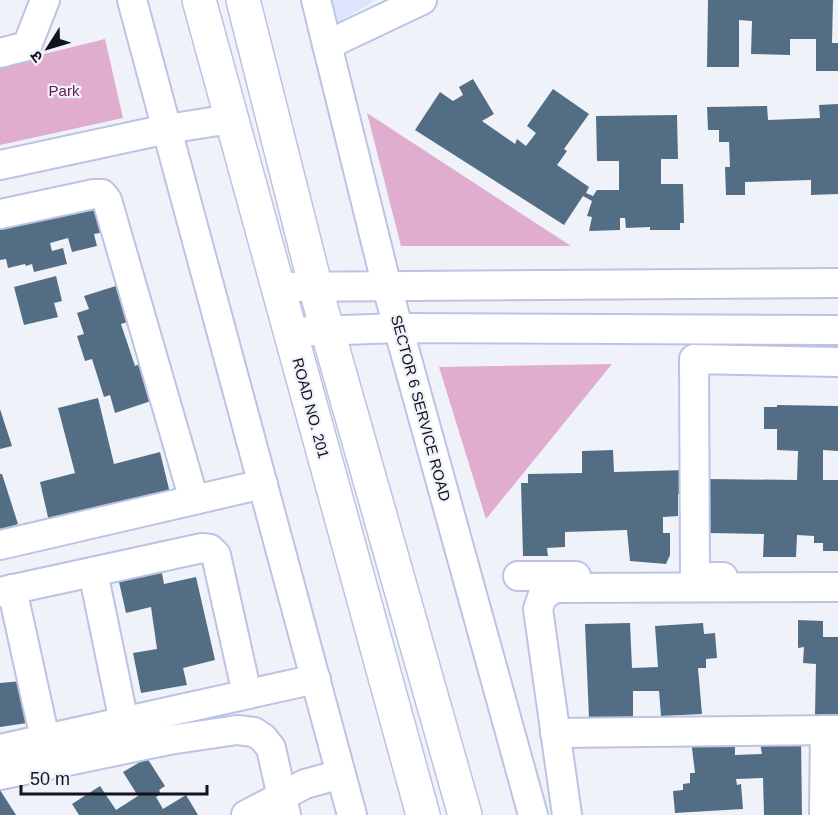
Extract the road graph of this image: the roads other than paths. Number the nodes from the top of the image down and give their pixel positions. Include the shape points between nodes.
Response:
1 (45, 0) edge
2 (132, 0) edge
3 (199, 0) edge
4 (243, 0) edge
5 (315, 0) edge
6 (422, 0) edge
7 (327, 45) junction
8 (0, 53) edge
9 (231, 119) junction
10 (167, 129) junction
11 (0, 165) edge
12 (0, 214) edge
13 (838, 283) edge
14 (277, 287) junction
15 (315, 287) junction
16 (387, 287) junction
17 (399, 328) junction
18 (327, 330) junction
19 (838, 330) edge
20 (289, 332) junction
21 (838, 362) edge
22 (263, 484) junction
23 (194, 500) junction
24 (0, 545) edge
25 (93, 572) junction
26 (838, 574) edge
27 (518, 576) dead end
28 (695, 577) junction
29 (838, 587) edge
30 (6, 591) edge
31 (316, 679) junction
32 (248, 694) junction
33 (124, 722) junction
34 (831, 730) edge
35 (555, 733) junction
36 (45, 739) junction
37 (0, 749) edge
38 (341, 774) junction
39 (0, 775) edge
40 (284, 805) edge
41 (246, 815) edge
42 (352, 815) edge
43 (423, 815) edge
44 (465, 815) edge
45 (533, 815) edge
46 (567, 815) edge
47 (824, 815) edge

1 - 8 street via 27,46
2 - 10 street
3 - 9 main road, ROAD NO. 201
4 - 15 main road
5 - 7 street, SECTOR 6 SERVICE ROAD
6 - 7 street
7 - 16 street, SECTOR 6 SERVICE ROAD
9 - 10 street
9 - 14 main road, ROAD NO. 201
10 - 11 street
10 - 22 street
12 - 23 street via 94,194 107,200
13 - 16 street
14 - 15 street
14 - 20 main road, ROAD NO. 201
15 - 16 street
15 - 18 main road
16 - 17 street, SECTOR 6 SERVICE ROAD
17 - 18 street
17 - 19 street
17 - 45 street, SECTOR 6 SERVICE ROAD
18 - 20 street
18 - 44 main road
20 - 43 main road, ROAD NO. 201
21 - 28 street via 694,359
22 - 23 street
22 - 31 street
23 - 24 street
25 - 30 street
25 - 32 street via 210,549 216,555
25 - 33 street
26 - 28 street
27 - 28 street
29 - 35 street via 554,588 542,597 538,609
30 - 36 street
31 - 32 street
31 - 38 street
32 - 33 street
33 - 36 street
34 - 35 street
34 - 47 street
35 - 46 street
36 - 37 street
38 - 40 street via 305,784
38 - 42 street
39 - 40 street via 237,730 254,732 271,748
40 - 41 street

